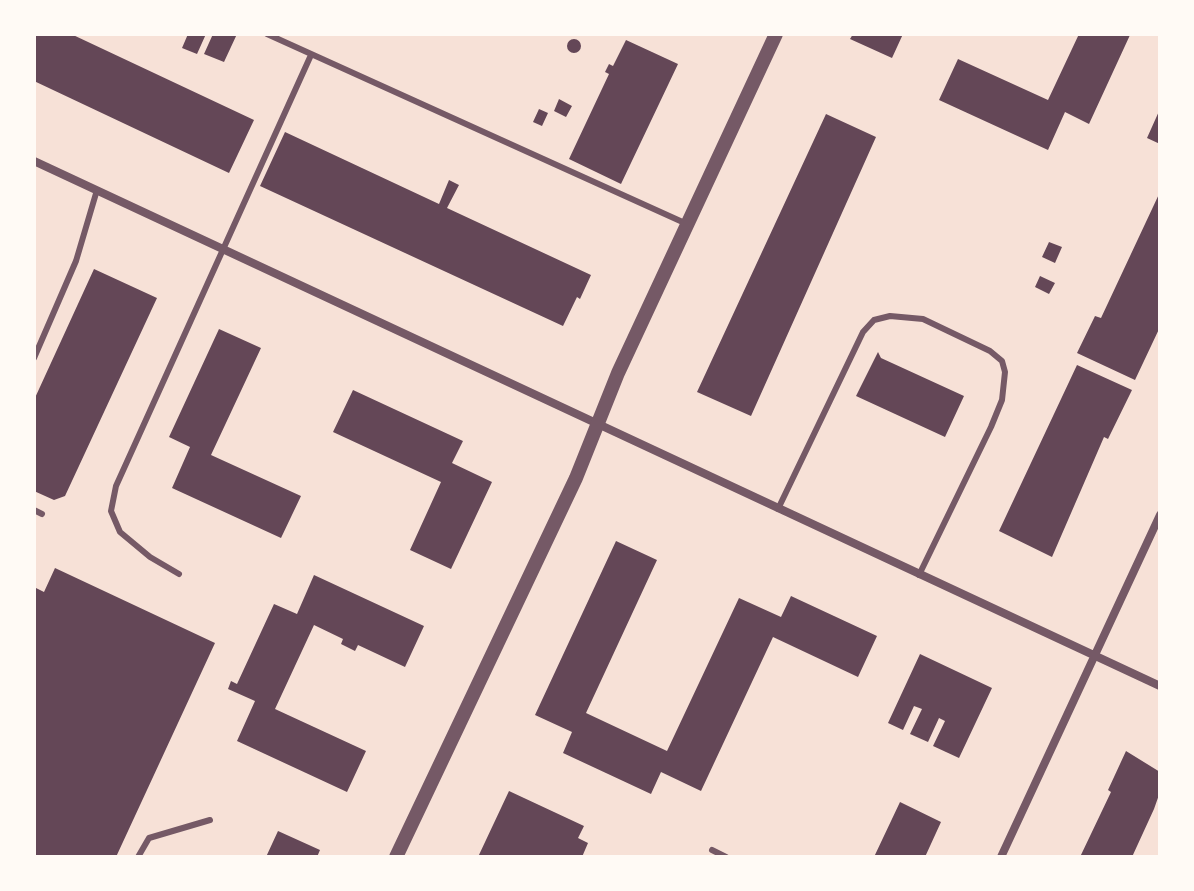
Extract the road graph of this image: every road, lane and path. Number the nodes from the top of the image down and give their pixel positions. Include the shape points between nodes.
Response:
1 (267, 34) edge
2 (776, 34) edge
3 (311, 55) junction
4 (34, 161) edge
5 (97, 190) junction
6 (687, 224) junction
7 (224, 248) junction
8 (34, 358) edge
9 (598, 424) junction
10 (778, 509) junction
11 (34, 510) edge
12 (42, 514) dead end
13 (1160, 515) edge
14 (179, 574) dead end
15 (919, 575) junction
16 (1095, 656) junction
17 (1160, 686) edge
18 (210, 820) dead end
19 (712, 850) dead end
20 (138, 857) edge
21 (396, 857) edge
22 (726, 857) edge
23 (1001, 857) edge

1 - 3 lane
2 - 6 street
3 - 6 lane
3 - 7 lane
4 - 5 street
5 - 7 street
5 - 8 lane via 76,261
6 - 9 street
7 - 9 street
7 - 14 lane via 116,486 111,511 120,532
9 - 10 street
9 - 21 street
10 - 15 street
10 - 15 lane via 863,332 874,320 890,316 936,325 1002,361 1005,385 991,427
11 - 12 lane
13 - 16 street
15 - 16 street
16 - 17 street
16 - 23 street
18 - 20 lane via 149,838
19 - 22 lane

